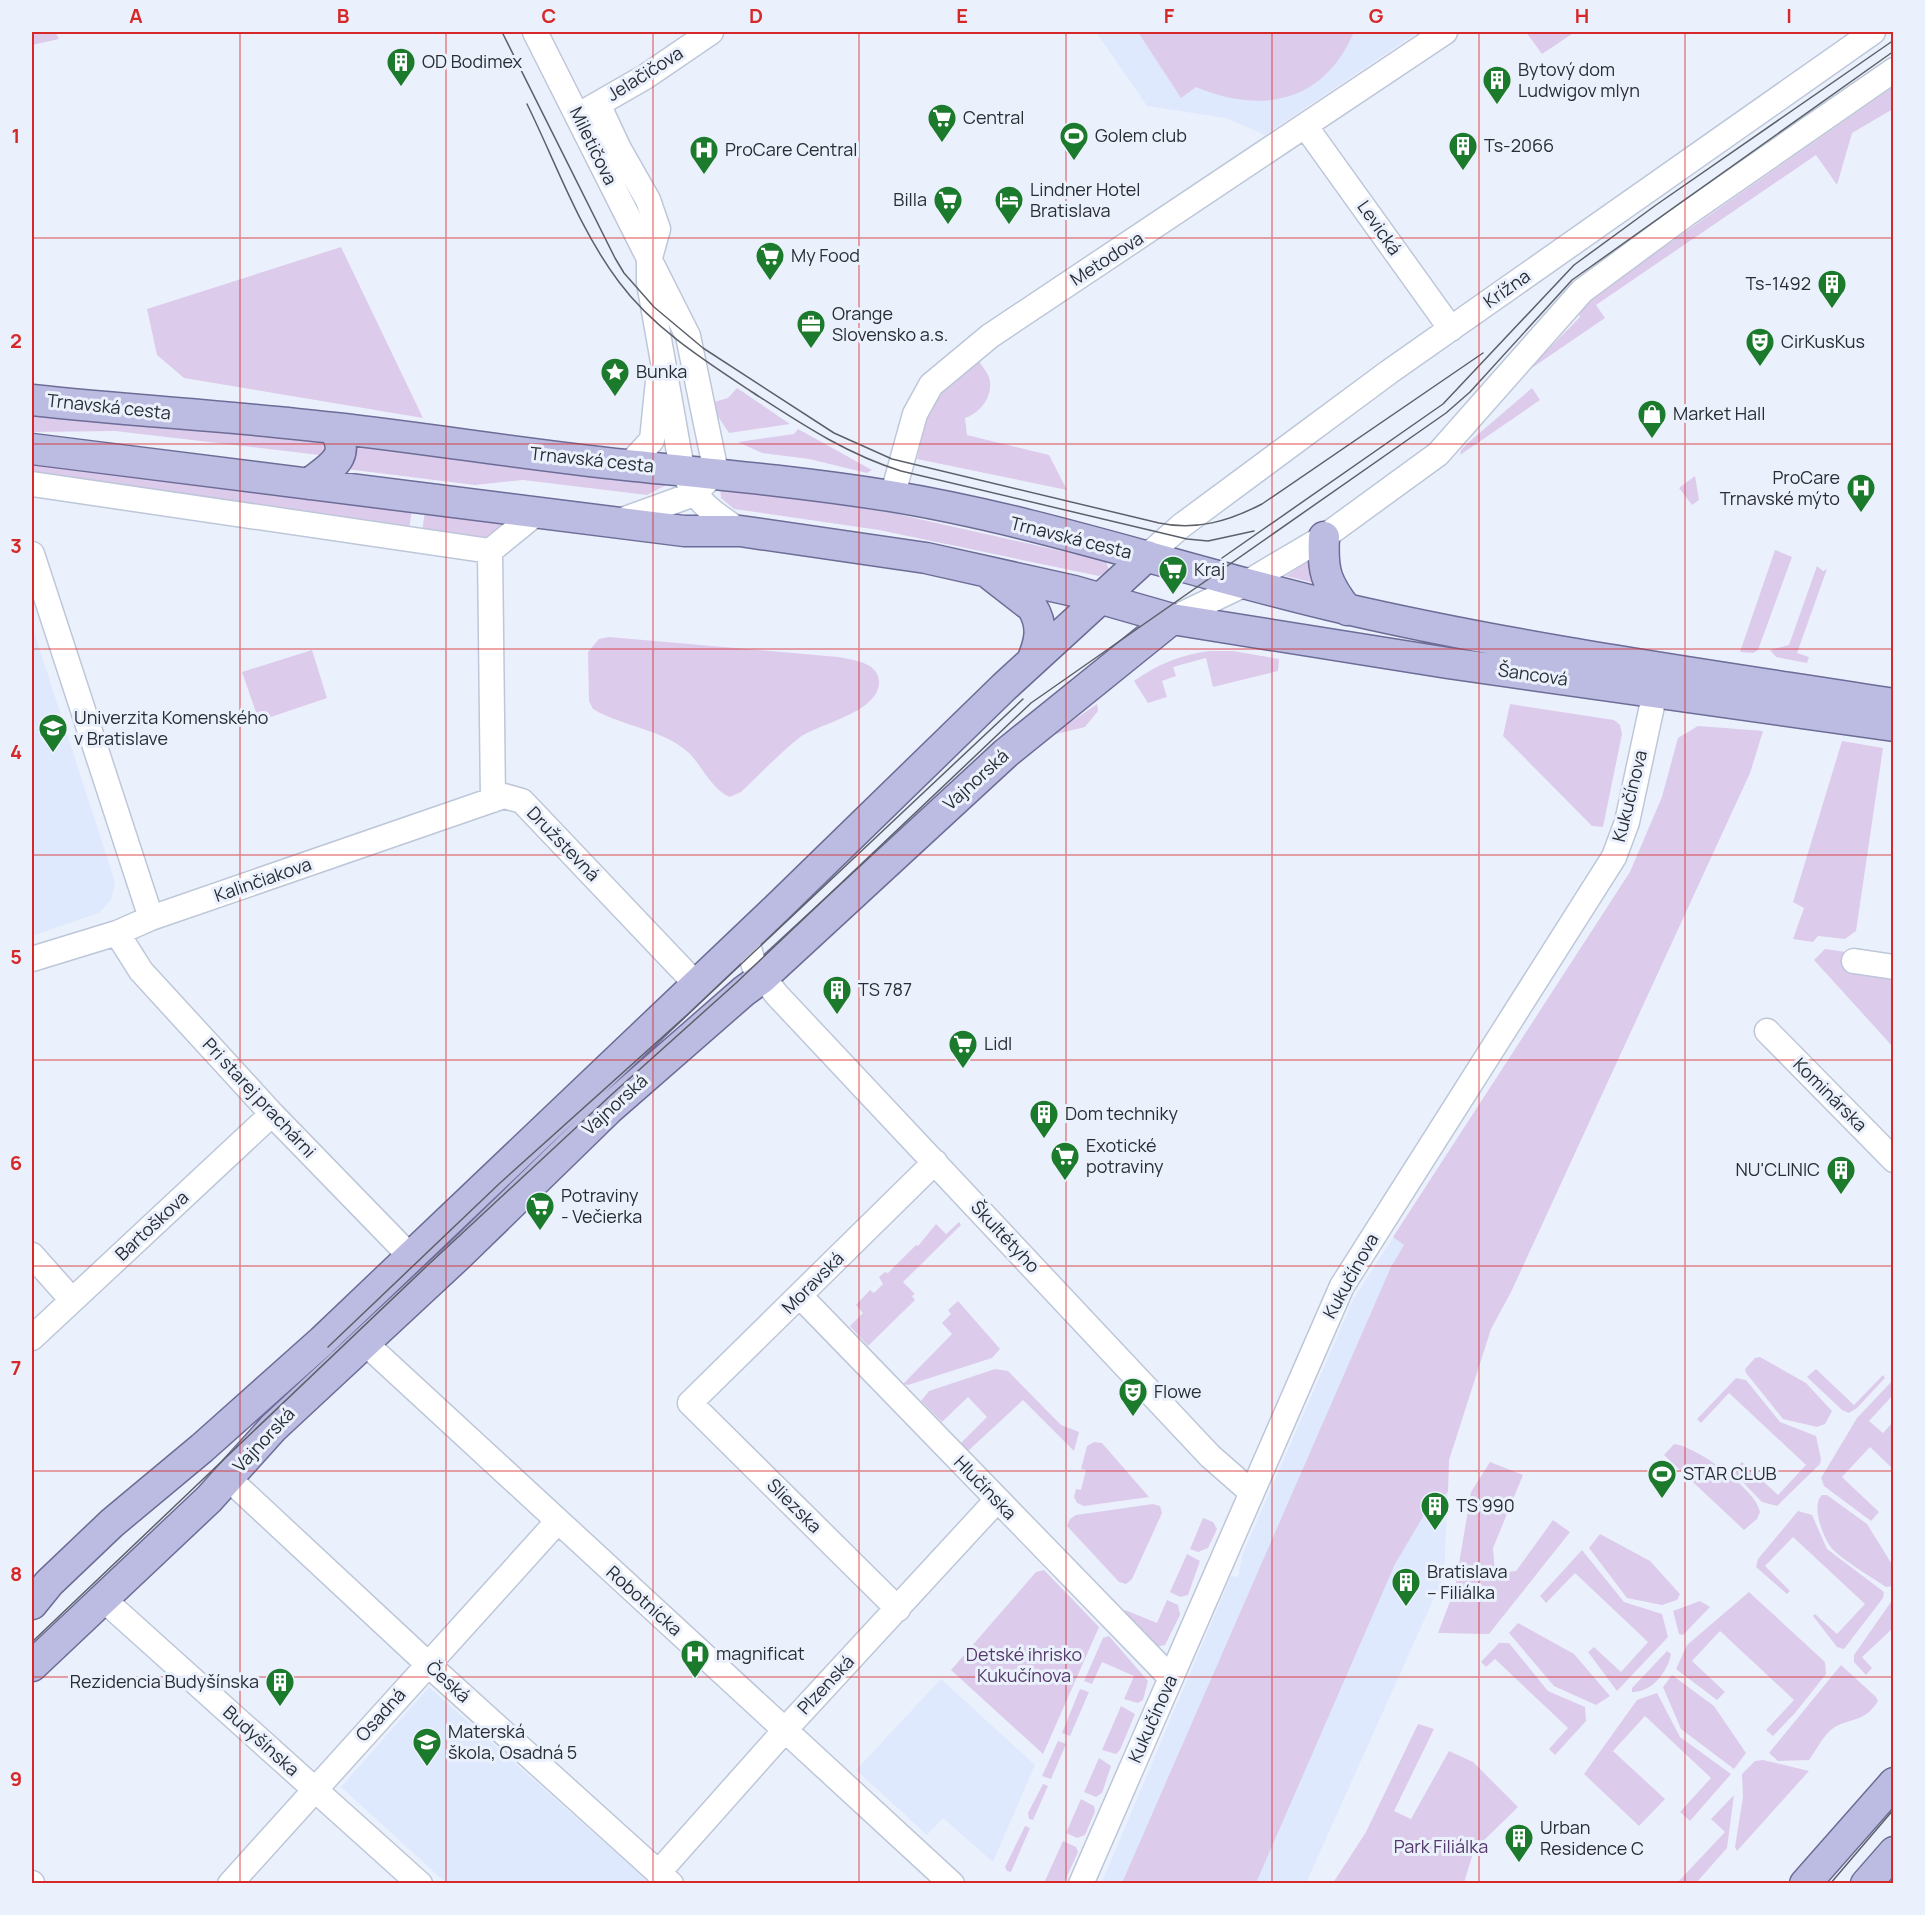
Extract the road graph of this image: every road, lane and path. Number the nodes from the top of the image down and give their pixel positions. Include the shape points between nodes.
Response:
1 (535, 32) edge
2 (711, 32) edge
3 (1445, 32) edge
4 (1873, 32) edge
5 (1893, 69) edge
6 (598, 104) junction
7 (577, 115) junction
8 (1306, 127) junction
9 (649, 261) junction
10 (1451, 329) junction
11 (662, 349) junction
12 (32, 400) edge
13 (333, 428) junction
14 (32, 449) edge
15 (628, 466) junction
16 (716, 472) junction
17 (688, 482) junction
18 (32, 484) edge
19 (309, 484) junction
20 (892, 497) junction
21 (538, 512) junction
22 (614, 523) junction
23 (740, 531) junction
24 (1324, 537) junction
25 (490, 551) junction
26 (32, 554) edge
27 (1147, 556) junction
28 (985, 571) junction
29 (1243, 585) junction
30 (1100, 597) junction
31 (1347, 609) junction
32 (1172, 619) junction
33 (1032, 661) junction
34 (1655, 692) junction
35 (1893, 704) edge
36 (1893, 726) edge
37 (493, 800) junction
38 (151, 918) junction
39 (117, 933) junction
40 (746, 937) junction
41 (32, 959) edge
42 (1854, 961) dead end
43 (1893, 967) edge
44 (762, 978) junction
45 (696, 984) junction
46 (1767, 1031) dead end
47 (272, 1114) junction
48 (1893, 1160) edge
49 (935, 1162) junction
50 (32, 1255) edge
51 (410, 1256) junction
52 (800, 1296) junction
53 (72, 1300) junction
54 (32, 1338) edge
55 (364, 1342) junction
56 (690, 1404) joint
57 (228, 1478) junction
58 (1251, 1492) junction
59 (997, 1500) junction
60 (557, 1522) junction
61 (32, 1604) edge
62 (93, 1609) junction
63 (898, 1609) junction
64 (32, 1633) edge
65 (428, 1664) junction
66 (32, 1666) edge
67 (1171, 1678) junction
68 (785, 1730) junction
69 (1893, 1783) edge
70 (314, 1789) junction
71 (1893, 1852) edge
72 (665, 1878) edge
73 (230, 1884) edge
74 (420, 1884) edge
75 (952, 1884) edge
76 (1081, 1884) edge
77 (1805, 1884) edge
78 (1866, 1884) edge

1 - 7 street, Miletičova
2 - 6 street, Jelačičova
3 - 8 street, Metodova
4 - 10 street, Krížna
5 - 24 street via 1582,291 1438,454
6 - 7 street, Jelačičova
6 - 9 street via 648,200 658,229
7 - 9 street, Miletičova
8 - 10 street, Levická
8 - 20 street, Metodova via 990,336 931,385 915,414
9 - 11 street, Miletičova via 649,283
9 - 16 street, Miletičova via 688,336
10 - 27 street, Krížna via 1181,526
11 - 15 street via 652,440
11 - 17 street, Miletičova
12 - 13 main road, Trnavská cesta
13 - 15 main road, Trnavská cesta
13 - 19 main road via 341,440 342,453
14 - 19 main road
15 - 17 main road, Trnavská cesta
16 - 17 main road, Trnavská cesta
16 - 20 main road, Trnavská cesta
17 - 22 street
17 - 23 street via 705,507
18 - 25 street
19 - 21 main road
20 - 27 main road, Trnavská cesta
21 - 22 main road
21 - 25 street
22 - 23 main road via 684,531
23 - 28 main road via 926,558
24 - 29 street
24 - 31 main road via 1322,563 1329,587
25 - 37 street
26 - 38 street
27 - 29 main road, Trnavská cesta
27 - 30 main road, Vajnorská
28 - 30 main road
28 - 33 main road via 1036,614 1041,633
29 - 31 main road, Šancová
29 - 32 street
30 - 32 main road, Šancová
30 - 33 main road, Vajnorská
31 - 35 main road, Šancová via 1636,666
32 - 34 main road, Šancová
32 - 44 main road, Vajnorská via 1006,753
33 - 40 main road, Vajnorská
34 - 36 main road, Šancová
34 - 58 street, Kukučínova via 1627,822 1614,857 1349,1272
37 - 38 street, Kalinčiakova
37 - 45 street, Družstevná via 504,796 522,801
38 - 39 street, Kalinčiakova
39 - 41 street, Kalinčiakova
39 - 47 street, Pri starej prachárni via 141,971
40 - 44 street, Škultétyho via 750,956
40 - 45 main road, Vajnorská
42 - 43 street
44 - 49 street, Škultétyho
44 - 55 main road, Vajnorská via 610,1108
45 - 51 main road, Vajnorská
46 - 48 street, Kominárska
47 - 51 street, Pri starej prachárni
47 - 53 street, Bartoškova
49 - 52 street, Moravská
49 - 58 street, Škultétyho via 1210,1456
50 - 53 street
51 - 61 main road, Vajnorská via 322,1341 112,1523
52 - 56 street, Moravská
52 - 59 street, Hlučínska
53 - 54 street, Bartoškova
55 - 57 main road, Vajnorská via 273,1428
55 - 60 street, Robotnícka
56 - 63 street, Sliezska
57 - 62 main road, Vajnorská
57 - 65 street, Česká
58 - 67 street, Kukučínova
59 - 63 street, Plzenská
59 - 67 street, Hlučínska
60 - 65 street, Osadná
60 - 68 street, Robotnícka
62 - 64 main road, Vajnorská via 56,1634
62 - 66 main road, Vajnorská
62 - 70 street, Budyšínska
63 - 68 street, Plzenská
65 - 70 street, Osadná
65 - 72 street, Česká
67 - 76 street, Kukučínova
68 - 72 street, Plzenská
68 - 75 street, Robotnícka
69 - 77 main road
70 - 73 street, Osadná
70 - 74 street, Budyšínska
71 - 78 main road

